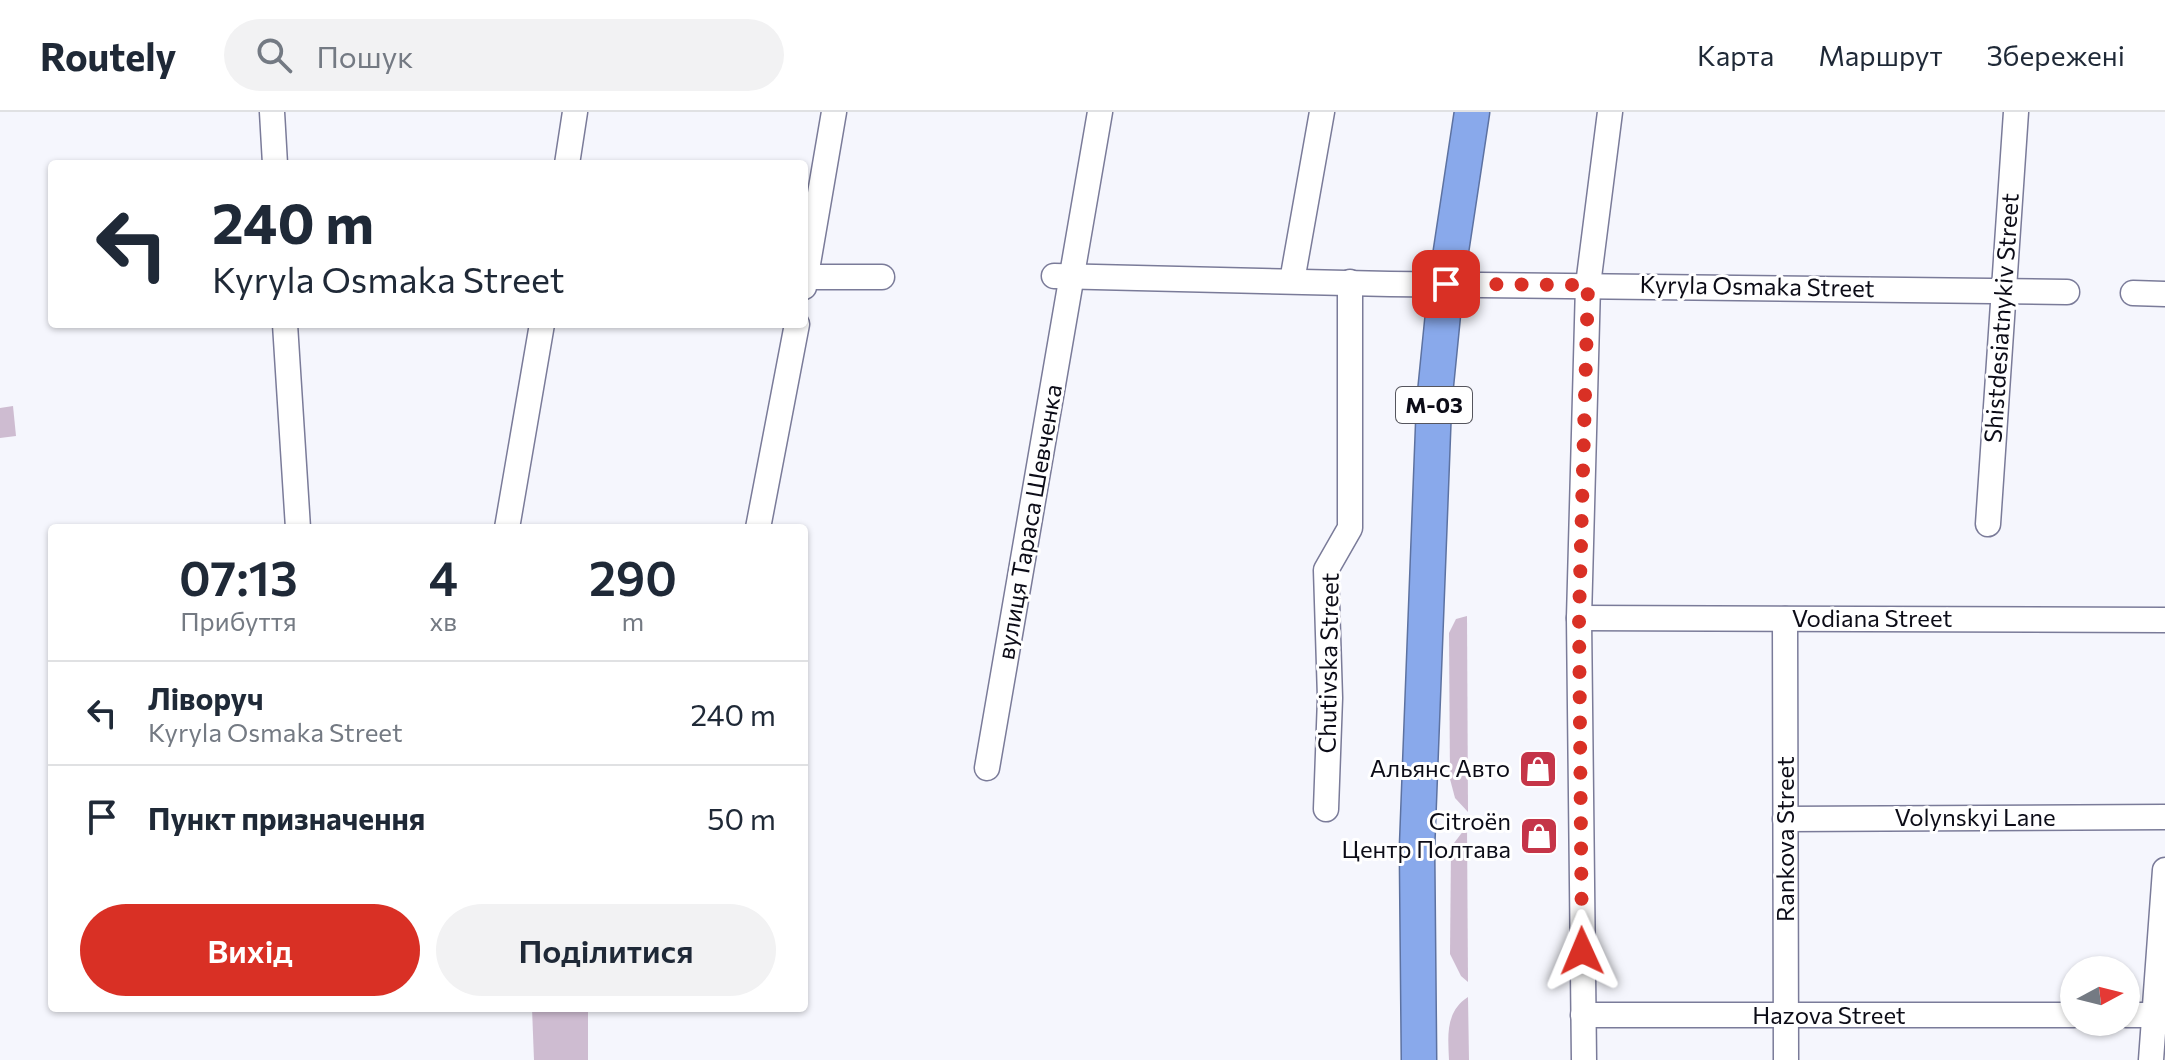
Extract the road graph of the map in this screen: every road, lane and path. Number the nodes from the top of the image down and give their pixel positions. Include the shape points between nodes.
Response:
1 (272, 112) edge
2 (575, 112) edge
3 (834, 112) edge
4 (1100, 112) edge
5 (1322, 112) edge
6 (1472, 112) edge
7 (1610, 112) edge
8 (2016, 112) edge
9 (275, 160) edge
10 (568, 160) edge
11 (808, 263) edge
12 (882, 277) dead end
13 (1063, 277) junction
14 (808, 280) edge
15 (1292, 281) junction
16 (1350, 282) junction
17 (1446, 284) junction
18 (1588, 285) junction
19 (2003, 291) junction
20 (2067, 292) dead end
21 (2133, 293) dead end
22 (2165, 294) edge
23 (285, 328) edge
24 (541, 328) edge
25 (796, 328) edge
26 (298, 524) edge
27 (508, 524) edge
28 (759, 524) edge
29 (1988, 524) dead end
30 (1579, 618) junction
31 (1785, 619) junction
32 (2165, 620) edge
33 (987, 768) dead end
34 (1326, 809) dead end
35 (2165, 817) edge
36 (1785, 819) junction
37 (2165, 870) edge
38 (1583, 1015) junction
39 (2060, 1015) edge
40 (2140, 1015) edge
41 (2154, 1015) junction
42 (1786, 1016) junction
43 (1419, 1060) edge
44 (1584, 1060) edge
45 (1786, 1060) edge
46 (2151, 1060) edge

1 - 9 street
2 - 10 street
3 - 11 street
4 - 13 street, вулиця Тараса Шевченка
5 - 15 street
6 - 17 highway, М-03
7 - 18 street
8 - 19 street, Shistdesiatnykiv Street
12 - 14 street
13 - 15 street, Kyryla Osmaka Street
13 - 33 street, вулиця Тараса Шевченка
15 - 16 street, Kyryla Osmaka Street
16 - 17 street, Kyryla Osmaka Street
16 - 34 street, Chutivska Street via 1350,528 1326,570
17 - 18 street, Kyryla Osmaka Street
17 - 43 highway, М-03 via 1434,404 1418,840
18 - 19 street, Kyryla Osmaka Street
18 - 30 street
19 - 20 street, Kyryla Osmaka Street
19 - 29 street, Shistdesiatnykiv Street
21 - 22 street
23 - 26 street
24 - 27 street
25 - 28 street
30 - 31 street, Vodiana Street
30 - 38 street
31 - 32 street, Vodiana Street
31 - 36 street, Rankova Street
35 - 36 street, Volynskyi Lane
36 - 42 street, Rankova Street
37 - 41 street
38 - 42 street, Hazova Street
38 - 44 street
39 - 42 street, Hazova Street
40 - 41 street
41 - 46 street
42 - 45 street, Rankova Street

